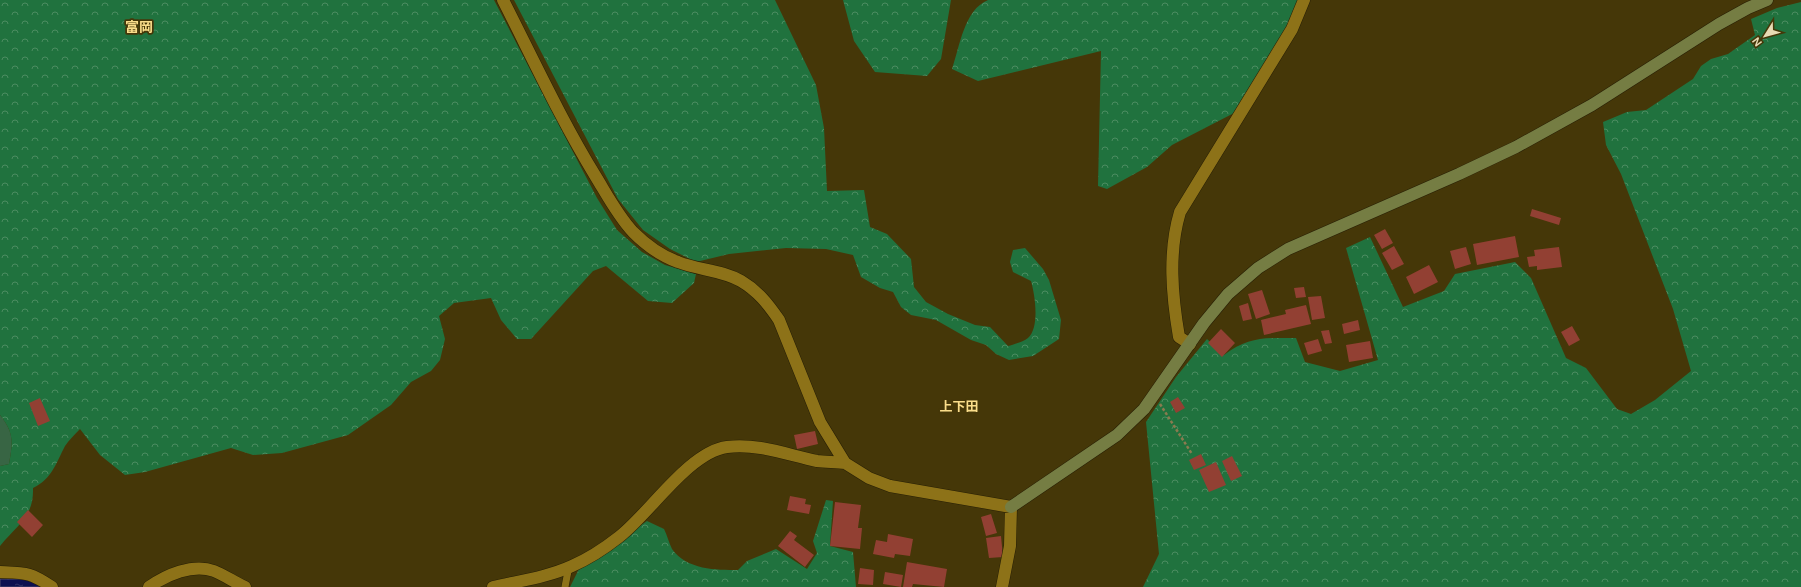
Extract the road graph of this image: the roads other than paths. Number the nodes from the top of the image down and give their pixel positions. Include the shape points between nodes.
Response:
1 (503, 0) edge
2 (1304, 0) edge
3 (1767, 0) edge
4 (1190, 344) junction
5 (844, 463) junction
6 (1011, 507) junction
7 (572, 566) junction
8 (0, 572) edge
9 (52, 587) edge
10 (148, 587) edge
11 (245, 587) edge
12 (493, 587) edge
13 (565, 587) edge
14 (1002, 587) edge

1 - 5 street via 580,150 610,200 633,231 658,253 678,262 725,274 741,281 769,305 778,320 820,422
2 - 4 street via 1292,29 1180,212 1174,232 1175,310 1179,337
3 - 4 street via 1719,24 1592,105 1516,147 1288,249 1258,268 1228,294
4 - 6 street via 1144,409 1117,435
5 - 6 street via 890,486
5 - 7 street via 819,461 746,446 726,447 712,452 683,472 652,507 618,538
6 - 14 street via 1010,546
7 - 12 street
7 - 13 lane via 568,571
8 - 9 street via 26,573
10 - 11 street via 180,571 197,570 212,570

